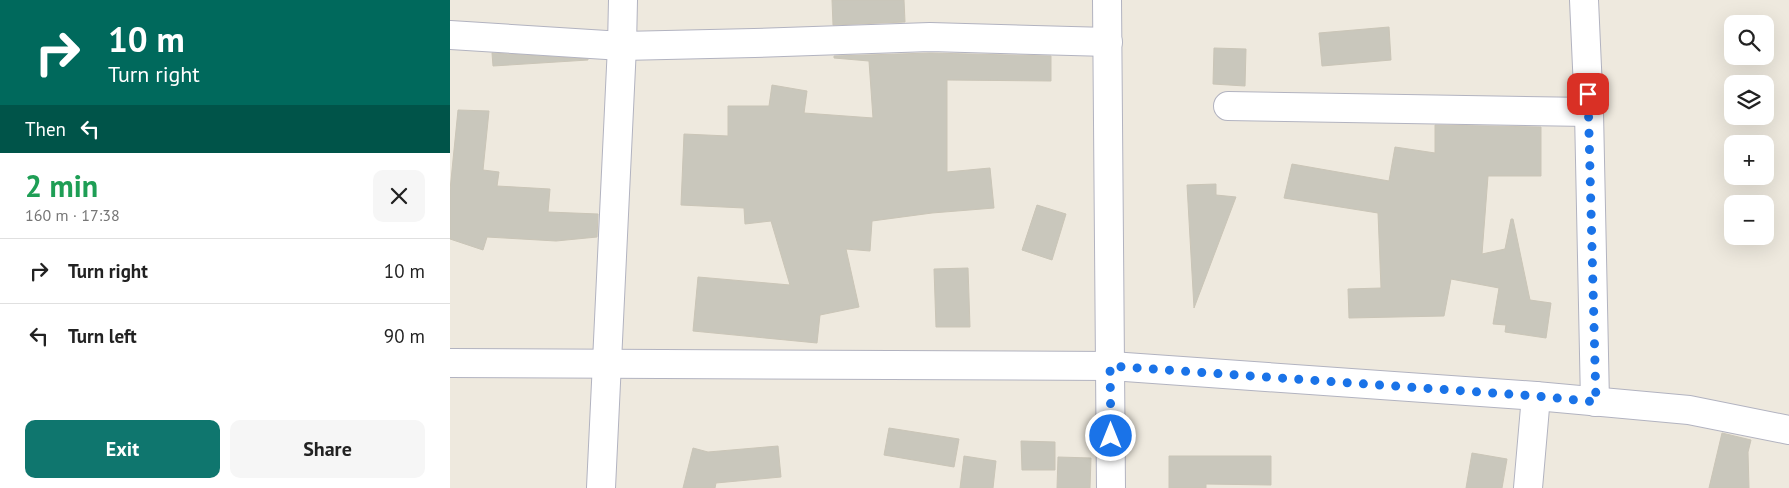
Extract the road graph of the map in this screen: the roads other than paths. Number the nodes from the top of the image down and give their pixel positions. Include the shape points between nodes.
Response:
1 (623, 0) edge
2 (1108, 0) edge
3 (1584, 0) edge
4 (450, 36) edge
5 (1108, 42) junction
6 (622, 46) junction
7 (1228, 106) dead end
8 (1589, 112) junction
9 (450, 363) edge
10 (606, 364) junction
11 (1110, 366) junction
12 (1536, 396) junction
13 (1596, 402) junction
14 (1789, 430) edge
15 (600, 488) edge
16 (1111, 488) edge
17 (1528, 488) edge

1 - 6 street
2 - 5 street
3 - 8 street
4 - 6 street
5 - 6 street via 930,37
5 - 11 street
6 - 10 street
7 - 8 street
8 - 13 street
9 - 10 street
10 - 11 street
10 - 15 street
11 - 12 street
11 - 16 street
12 - 13 street
12 - 17 street
13 - 14 street via 1689,410

